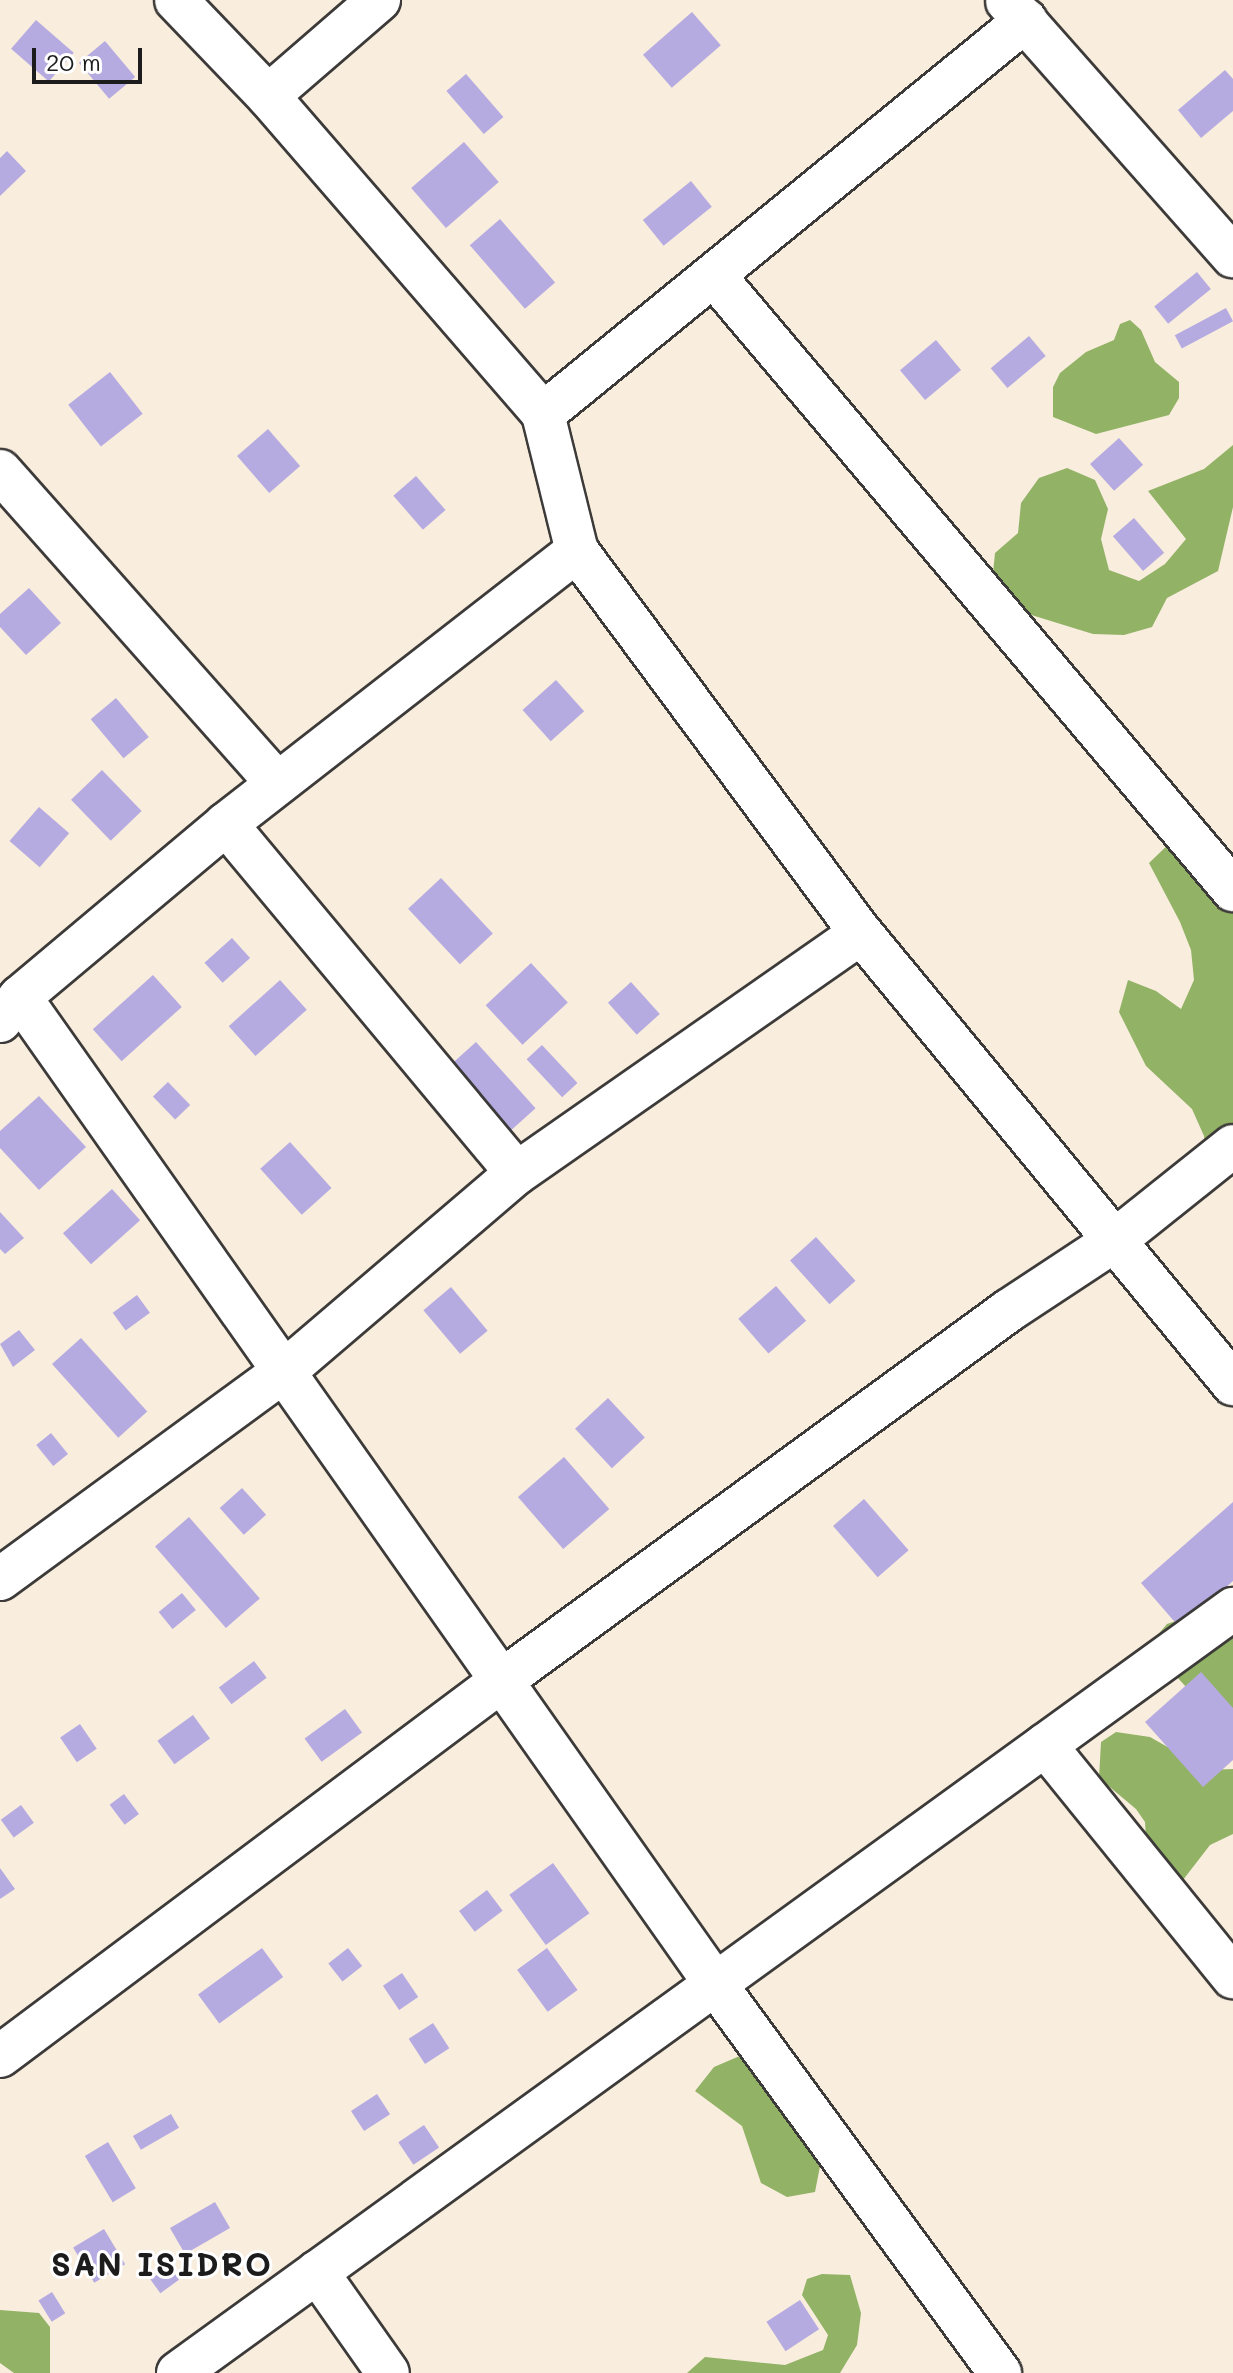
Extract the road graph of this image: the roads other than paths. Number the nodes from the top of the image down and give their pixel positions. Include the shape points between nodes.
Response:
1 (176, 0) edge
2 (379, 0) edge
3 (1016, 10) edge
4 (268, 96) junction
5 (1233, 256) edge
6 (715, 277) junction
7 (543, 414) junction
8 (0, 471) edge
9 (577, 551) junction
10 (277, 783) junction
11 (226, 824) junction
12 (1233, 890) edge
13 (861, 933) junction
14 (10, 1009) edge
15 (1233, 1146) edge
16 (517, 1173) junction
17 (1114, 1241) junction
18 (286, 1370) junction
19 (1233, 1384) edge
20 (0, 1579) edge
21 (1233, 1609) edge
22 (501, 1681) junction
23 (1045, 1745) junction
24 (1233, 1977) edge
25 (716, 1985) junction
26 (0, 2056) edge
27 (317, 2272) junction
28 (178, 2373) edge
29 (388, 2373) edge
30 (1000, 2373) edge

1 - 4 street
2 - 4 street
3 - 5 street
3 - 6 street
4 - 7 street
6 - 7 street
6 - 12 street
7 - 9 street
8 - 10 street
9 - 10 street
9 - 13 street
10 - 11 street
11 - 14 street
11 - 16 street
13 - 16 street
13 - 17 street
14 - 18 street
15 - 17 street
16 - 18 street
17 - 19 street
17 - 22 street via 1008,1311
18 - 20 street
18 - 22 street
21 - 23 street
22 - 25 street
22 - 26 street
23 - 24 street
23 - 25 street
25 - 27 street
25 - 30 street
27 - 28 street
27 - 29 street

